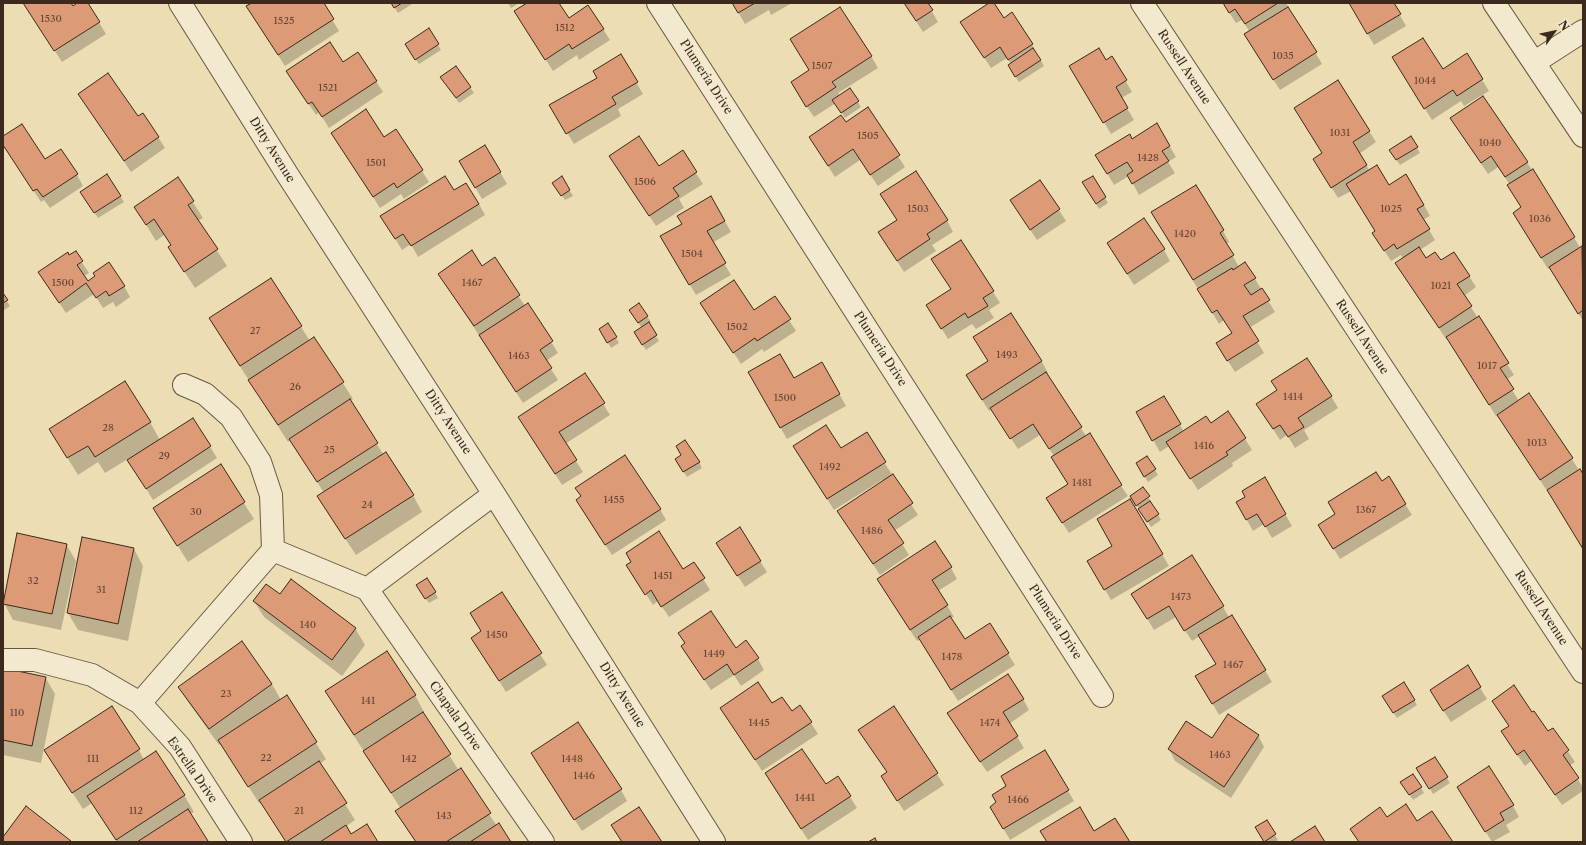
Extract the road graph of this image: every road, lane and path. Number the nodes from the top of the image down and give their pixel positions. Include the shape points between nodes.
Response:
1 (180, 3) edge
2 (658, 3) edge
3 (1142, 3) edge
4 (1494, 3) edge
5 (1583, 31) edge
6 (1535, 62) junction
7 (1583, 136) edge
8 (184, 385) dead end
9 (494, 494) junction
10 (273, 550) junction
11 (367, 589) junction
12 (3, 660) edge
13 (1583, 672) edge
14 (1102, 696) dead end
15 (140, 703) junction
16 (241, 842) edge
17 (543, 842) edge
18 (714, 842) edge

1 - 9 street, Ditty Avenue
2 - 14 street, Plumeria Drive
3 - 13 street, Russell Avenue
4 - 6 street
5 - 6 street
6 - 7 street
8 - 10 street via 205,394 231,417 260,462 271,496
9 - 11 street
9 - 18 street, Ditty Avenue
10 - 11 street
10 - 15 street
11 - 17 street, Chapala Drive
12 - 15 street, Estrella Drive via 35,660 92,675
15 - 16 street, Estrella Drive via 180,747

